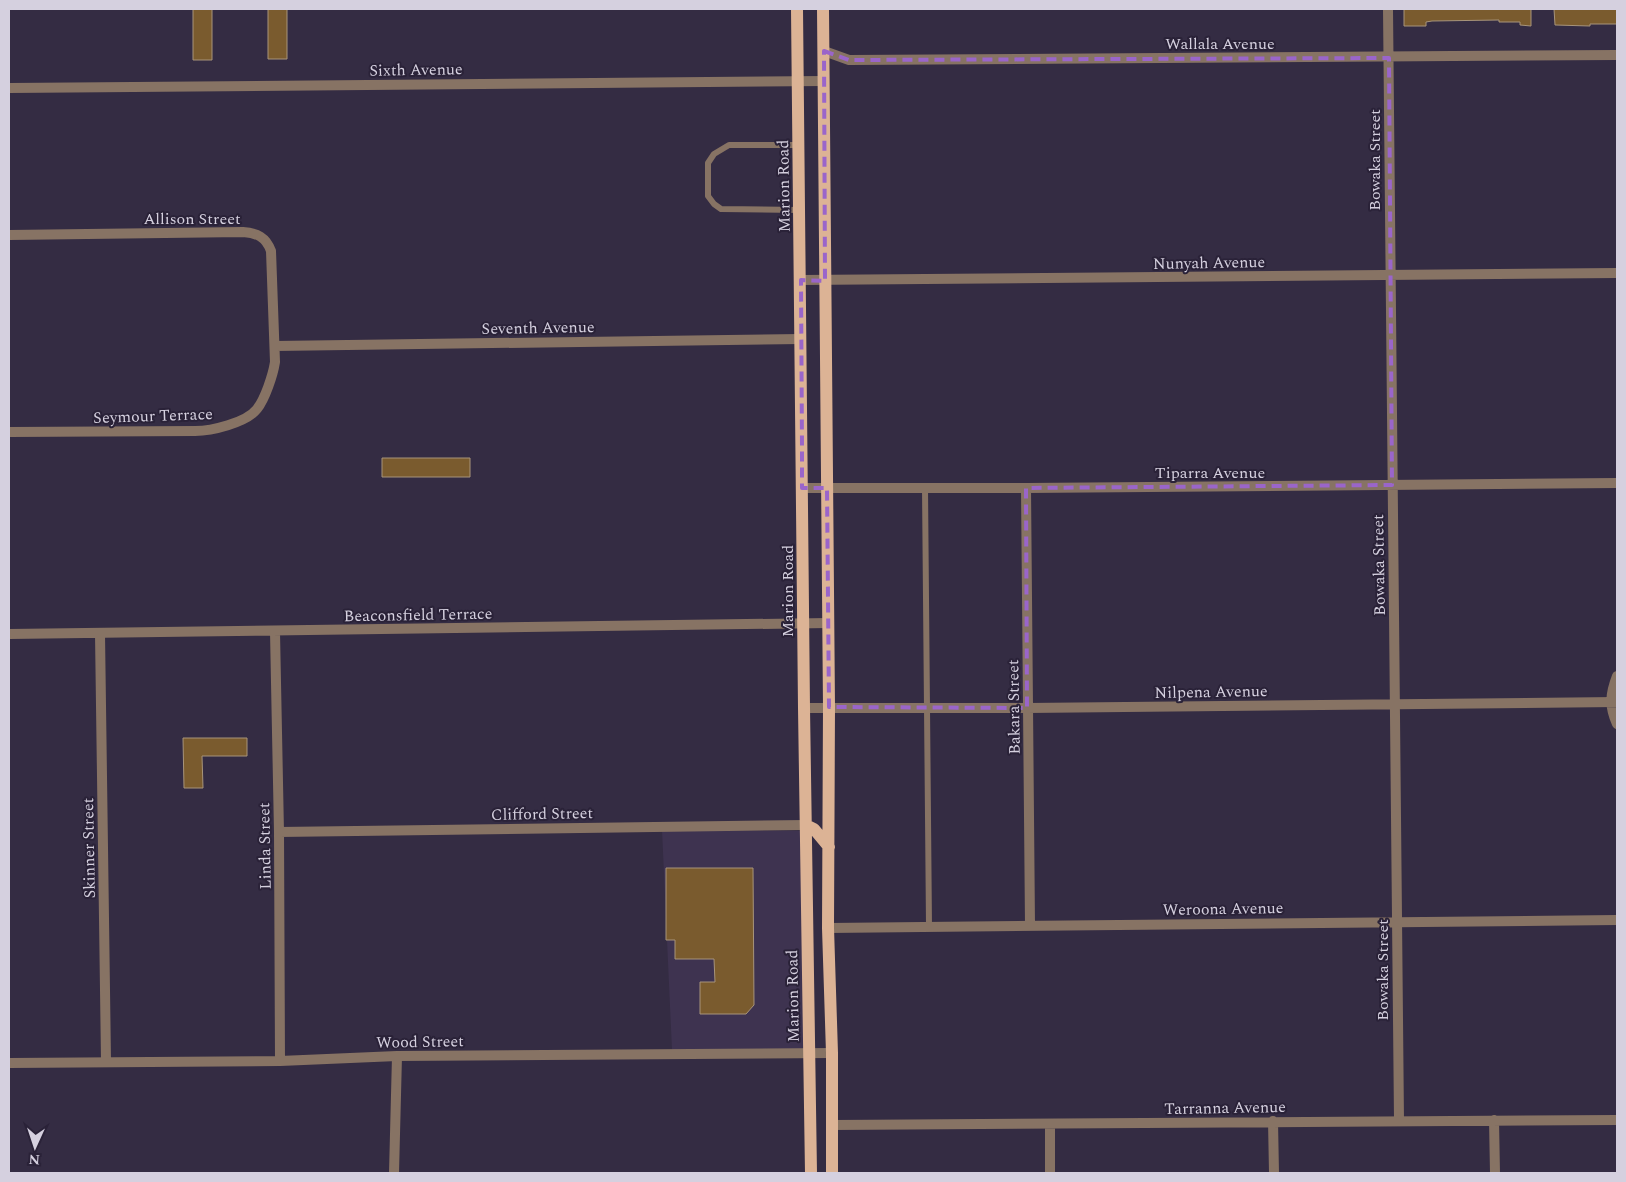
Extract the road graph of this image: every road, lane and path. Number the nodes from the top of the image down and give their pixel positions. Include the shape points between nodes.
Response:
1 (798, 9) edge
2 (823, 9) edge
3 (1388, 9) edge
4 (824, 50) junction
5 (1617, 55) edge
6 (1388, 58) junction
7 (799, 81) junction
8 (824, 81) junction
9 (9, 88) edge
10 (799, 145) junction
11 (800, 210) junction
12 (9, 235) edge
13 (1617, 273) edge
14 (1390, 275) junction
15 (801, 280) junction
16 (825, 280) junction
17 (801, 338) junction
18 (275, 346) junction
19 (9, 432) edge
20 (1617, 483) edge
21 (1392, 486) junction
22 (802, 488) junction
23 (827, 488) junction
24 (925, 488) junction
25 (1026, 488) junction
26 (804, 623) junction
27 (828, 623) junction
28 (275, 632) junction
29 (9, 634) edge
30 (100, 634) junction
31 (1617, 676) edge
32 (1614, 702) edge
33 (1395, 704) junction
34 (829, 707) junction
35 (804, 708) junction
36 (926, 708) junction
37 (1027, 708) junction
38 (1617, 724) edge
39 (806, 825) junction
40 (280, 832) junction
41 (828, 847) junction
42 (1617, 920) edge
43 (1397, 922) junction
44 (1030, 925) junction
45 (929, 926) junction
46 (828, 928) junction
47 (809, 1053) junction
48 (832, 1053) junction
49 (397, 1056) junction
50 (106, 1061) junction
51 (280, 1061) junction
52 (9, 1063) edge
53 (1399, 1120) junction
54 (1494, 1120) junction
55 (1617, 1120) edge
56 (1273, 1121) junction
57 (1050, 1124) junction
58 (832, 1125) junction
59 (394, 1173) edge
60 (811, 1173) edge
61 (832, 1173) edge
62 (1050, 1173) edge
63 (1274, 1173) edge
64 (1495, 1173) edge

1 - 7 main road, Marion Road
2 - 4 main road
3 - 6 street, Bowaka Street
4 - 6 street, Wallala Avenue via 849,60
4 - 8 main road
5 - 6 street, Wallala Avenue
6 - 14 street, Bowaka Street
7 - 8 street, Sixth Avenue
7 - 9 street, Sixth Avenue
7 - 10 main road, Marion Road
8 - 16 main road
10 - 11 main road, Marion Road
10 - 11 lane via 729,145 714,154 708,163 708,196 721,208
11 - 15 main road, Marion Road
12 - 18 street, Allison Street via 254,233 262,237 271,250
13 - 14 street, Nunyah Avenue
14 - 16 street, Nunyah Avenue
14 - 21 street, Bowaka Street
15 - 16 street, Nunyah Avenue
15 - 17 main road, Marion Road
16 - 23 main road
17 - 18 street, Seventh Avenue
17 - 22 main road, Marion Road
18 - 19 street, Seymour Terrace via 274,370 256,410 220,428 202,431
20 - 21 street, Tiparra Avenue
21 - 25 street, Tiparra Avenue
21 - 33 street, Bowaka Street
22 - 23 street, Tiparra Avenue
22 - 26 main road, Marion Road
23 - 24 street, Tiparra Avenue
23 - 27 main road
24 - 25 street, Tiparra Avenue
24 - 36 lane
25 - 37 street, Bakara Street
26 - 27 street, Beaconsfield Terrace
26 - 28 street, Beaconsfield Terrace
26 - 35 main road, Marion Road
27 - 34 main road
28 - 30 street, Beaconsfield Terrace
28 - 40 street, Linda Street
29 - 30 street, Beaconsfield Terrace
30 - 50 street, Skinner Street
31 - 32 street via 1612,690
32 - 33 street, Nilpena Avenue
32 - 38 street via 1612,712
33 - 37 street, Nilpena Avenue
33 - 43 street, Bowaka Street
34 - 35 street, Nilpena Avenue
34 - 36 street, Nilpena Avenue
34 - 41 main road
35 - 39 main road, Marion Road
36 - 37 street, Nilpena Avenue
36 - 45 lane
37 - 44 street, Bakara Street
39 - 40 street, Clifford Street
39 - 41 main road via 814,829
39 - 47 main road, Marion Road
40 - 51 street, Linda Street
41 - 46 main road
42 - 43 street, Weroona Avenue
43 - 44 street, Weroona Avenue
43 - 53 street, Bowaka Street
44 - 45 street, Weroona Avenue
45 - 46 street, Weroona Avenue
46 - 48 main road
47 - 48 street, Wood Street
47 - 49 street, Wood Street
47 - 60 main road, Marion Road
48 - 58 main road
49 - 51 street, Wood Street
49 - 59 street
50 - 51 street, Wood Street
50 - 52 street, Wood Street
53 - 54 street, Tarranna Avenue
53 - 56 street, Tarranna Avenue
54 - 55 street, Tarranna Avenue
54 - 64 street
56 - 57 street, Tarranna Avenue
56 - 63 street
57 - 58 street, Tarranna Avenue
57 - 62 street
58 - 61 main road

